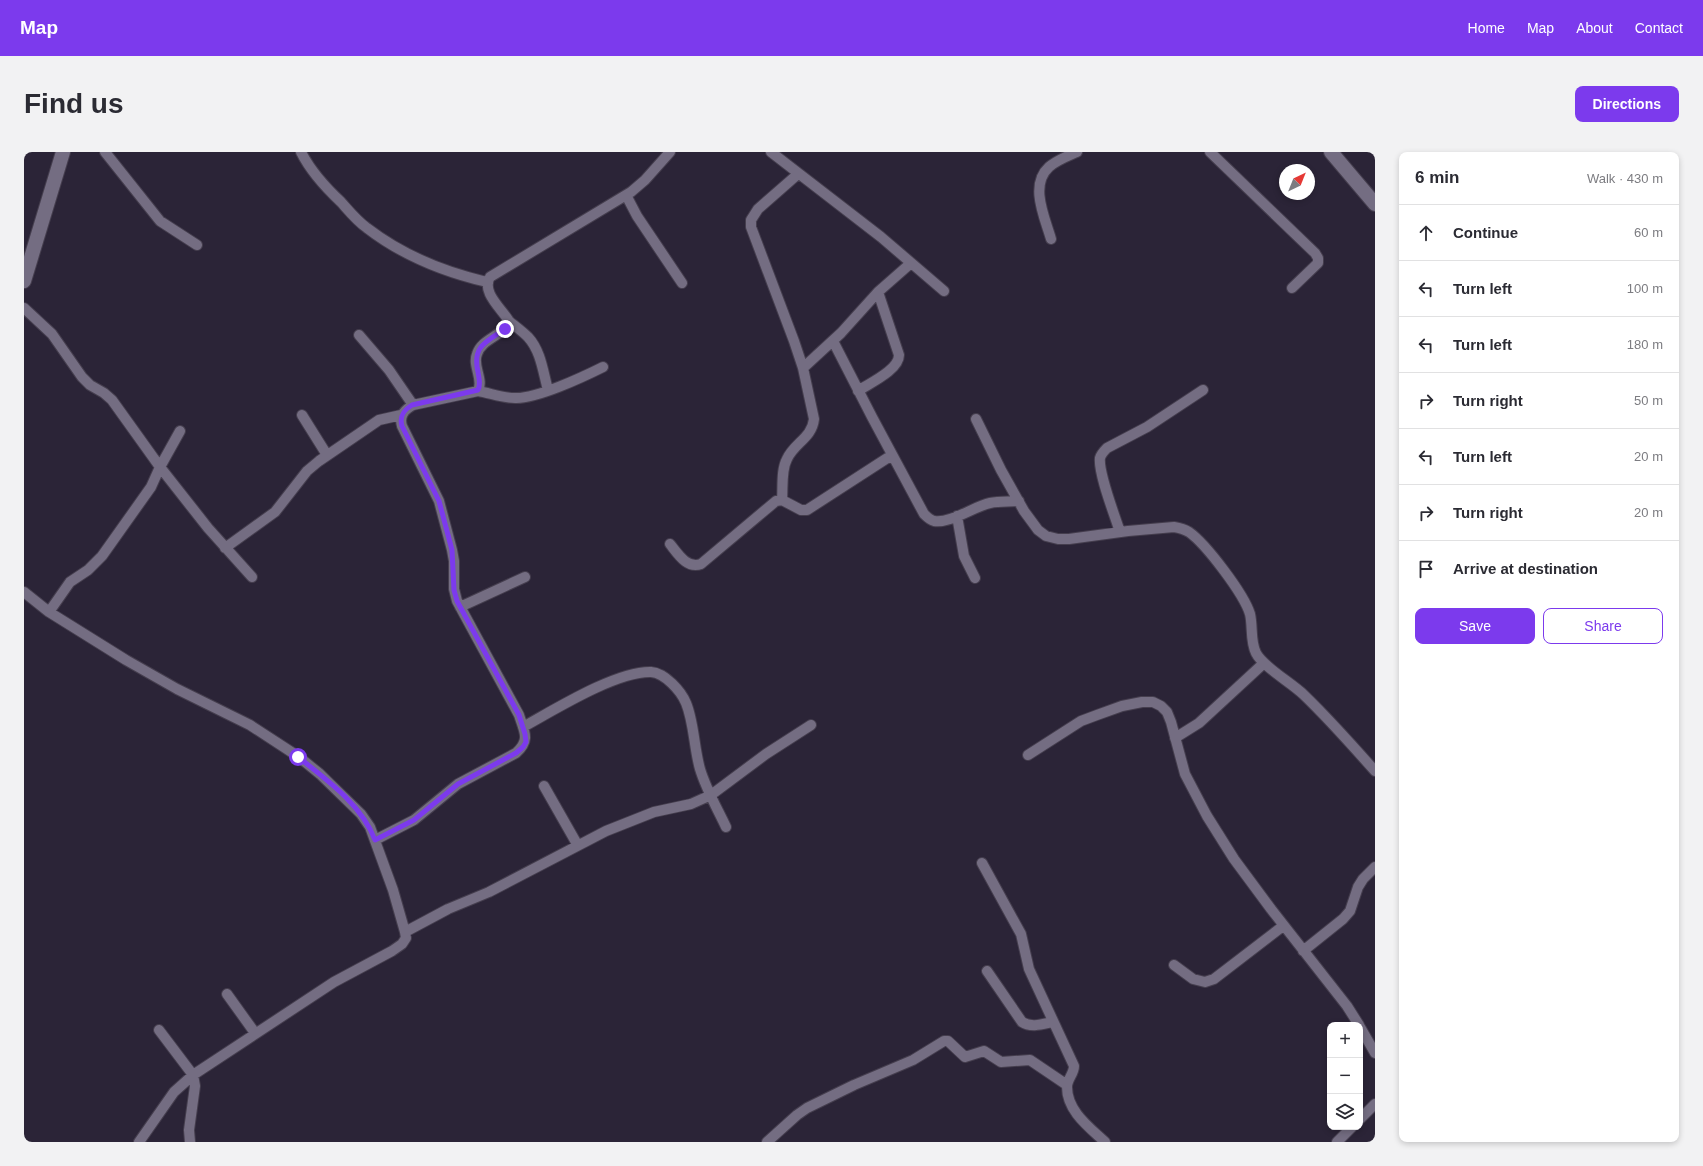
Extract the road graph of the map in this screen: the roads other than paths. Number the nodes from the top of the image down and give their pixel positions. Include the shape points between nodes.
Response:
1 (63, 152) edge
2 (105, 152) edge
3 (301, 152) edge
4 (670, 152) edge
5 (771, 152) edge
6 (1077, 152) edge
7 (1210, 152) edge
8 (1331, 152) edge
9 (798, 174) junction
10 (626, 195) junction
11 (1375, 204) edge
12 (1051, 239) dead end
13 (197, 245) dead end
14 (911, 262) junction
15 (24, 281) edge
16 (486, 282) junction
17 (682, 283) dead end
18 (1292, 288) dead end
19 (944, 291) dead end
20 (878, 292) junction
21 (24, 308) edge
22 (509, 321) junction
23 (359, 336) dead end
24 (833, 341) junction
25 (603, 367) dead end
26 (803, 368) junction
27 (478, 390) junction
28 (548, 390) junction
29 (1203, 390) dead end
30 (858, 391) junction
31 (412, 405) junction
32 (302, 415) dead end
33 (401, 415) junction
34 (976, 419) dead end
35 (180, 431) dead end
36 (327, 455) junction
37 (892, 455) junction
38 (160, 467) junction
39 (782, 500) junction
40 (1019, 501) junction
41 (957, 516) junction
42 (1120, 532) junction
43 (670, 544) dead end
44 (225, 548) junction
45 (252, 577) dead end
46 (525, 577) dead end
47 (975, 578) dead end
48 (24, 592) edge
49 (460, 607) junction
50 (48, 612) junction
51 (1264, 663) junction
52 (811, 725) dead end
53 (523, 727) junction
54 (1175, 738) junction
55 (1028, 755) dead end
56 (1375, 771) edge
57 (544, 786) dead end
58 (711, 795) junction
59 (726, 827) dead end
60 (375, 840) junction
61 (577, 844) junction
62 (982, 864) dead end
63 (1375, 867) edge
64 (1284, 926) junction
65 (405, 932) junction
66 (1303, 951) junction
67 (1174, 965) dead end
68 (988, 971) dead end
69 (227, 994) dead end
70 (1052, 1022) junction
71 (1358, 1022) edge
72 (159, 1030) dead end
73 (1363, 1031) edge
74 (255, 1032) junction
75 (1375, 1053) edge
76 (193, 1075) junction
77 (1067, 1085) junction
78 (1375, 1104) edge
79 (1363, 1116) edge
80 (1349, 1130) edge
81 (139, 1142) edge
82 (190, 1142) edge
83 (768, 1142) edge
84 (1105, 1142) edge
85 (1336, 1142) edge

1 - 15 main road
2 - 13 street via 160,221
3 - 16 street via 319,180 366,227 387,242 446,272
4 - 10 street via 645,180
5 - 9 street
6 - 12 street via 1047,169 1042,181 1039,201
7 - 18 street via 1315,253 1318,262
8 - 11 main road
9 - 14 street
9 - 26 street via 758,209 751,220 751,227
10 - 16 street via 496,272
10 - 17 street
14 - 19 street
14 - 20 street
16 - 22 street via 491,296
20 - 24 street
20 - 30 street via 899,360 889,371
21 - 38 street via 52,334 90,385 112,400
22 - 27 street via 505,329 481,347 476,354 480,386
22 - 28 street via 535,347
23 - 31 street via 389,370
24 - 26 street
24 - 30 street
25 - 28 street
26 - 39 street via 814,419 813,427 786,461
27 - 28 street via 516,398
27 - 31 street
29 - 42 street via 1102,453 1100,459 1103,476
30 - 37 street
31 - 33 street
32 - 36 street
33 - 36 street via 379,420
33 - 49 street via 402,426 439,501 452,550 454,590
34 - 40 street
35 - 38 street
36 - 44 street via 308,471 275,512
37 - 39 street via 807,510 801,510
37 - 41 street via 929,519 940,521
38 - 44 street
38 - 50 street via 151,487 102,556 88,570 70,582
39 - 43 street via 769,506 696,566 683,560
40 - 41 street via 989,503
40 - 42 street via 1038,530 1058,540
41 - 47 street via 964,556
42 - 51 street via 1174,527 1182,528 1194,536 1223,569 1245,604 1252,622 1253,646
44 - 45 street
46 - 49 street
48 - 50 street
49 - 53 street via 507,691
50 - 60 street via 177,689 250,725 298,757 361,814
51 - 54 street via 1199,723
51 - 56 street via 1304,695
52 - 58 street via 777,746
53 - 58 street via 615,680 652,672 674,685 686,703 700,770
53 - 60 street via 526,742 516,753 458,784 414,820
54 - 55 street via 1164,709 1153,702 1142,702 1122,706 1081,721
54 - 64 street via 1185,774 1207,816 1234,859
57 - 61 street
58 - 59 street
58 - 61 street via 690,804 654,812
60 - 65 street
61 - 65 street via 489,892 448,909
62 - 70 street via 1021,934 1030,970
63 - 66 street via 1358,887 1350,911
64 - 66 street
64 - 67 street via 1214,979 1205,982 1193,978
65 - 74 street via 406,938 402,944 334,982
66 - 71 street via 1348,1006
68 - 70 street via 1022,1022 1032,1026
69 - 74 street
70 - 77 street via 1074,1066 1074,1072
72 - 76 street
73 - 75 street
74 - 76 street
76 - 81 street via 174,1092
76 - 82 street via 195,1086 189,1130
77 - 83 street via 1030,1060 1001,1062 984,1051 965,1057 948,1041 913,1060 854,1084 807,1108
77 - 84 street via 1069,1100 1076,1112
78 - 79 street
80 - 85 street

